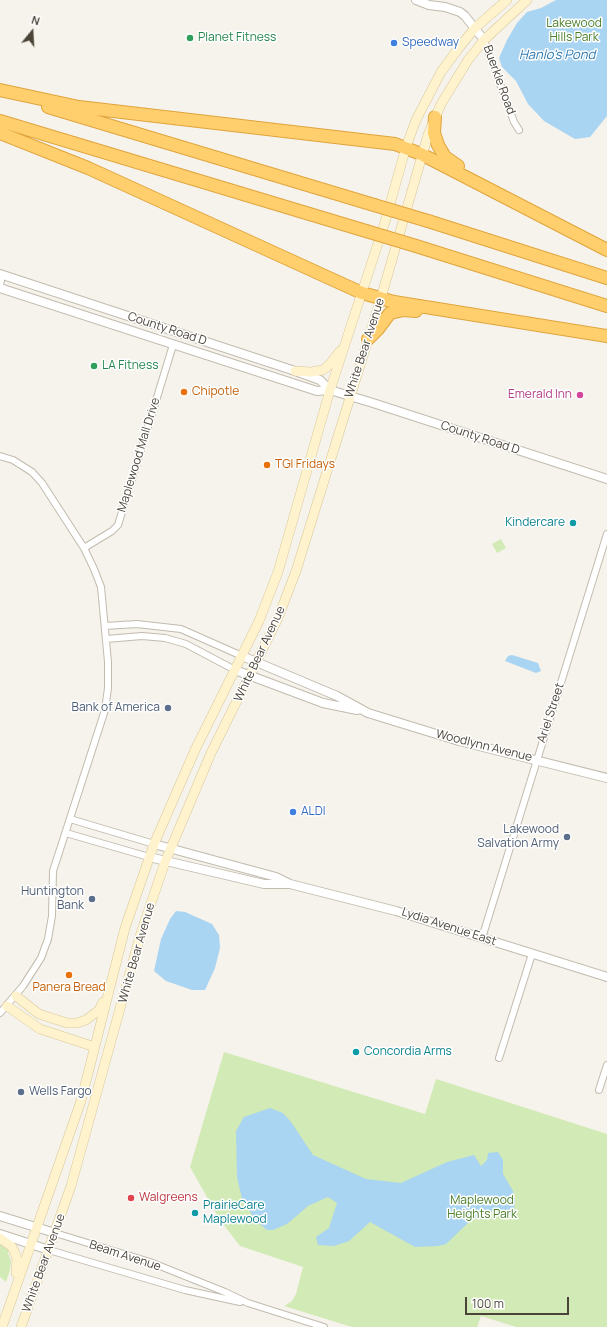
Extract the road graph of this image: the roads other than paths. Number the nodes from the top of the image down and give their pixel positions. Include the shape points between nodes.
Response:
1 (416, 0) edge
2 (507, 0) edge
3 (527, 0) edge
4 (476, 28) junction
5 (484, 40) junction
6 (0, 90) edge
7 (0, 93) edge
8 (435, 117) junction
9 (0, 121) edge
10 (519, 130) dead end
11 (0, 133) edge
12 (406, 147) junction
13 (421, 154) junction
14 (581, 236) junction
15 (607, 250) edge
16 (1, 275) edge
17 (607, 278) edge
18 (0, 286) edge
19 (362, 293) junction
20 (381, 298) junction
21 (607, 306) edge
22 (455, 312) junction
23 (607, 336) edge
24 (368, 339) junction
25 (173, 345) junction
26 (344, 345) junction
27 (295, 371) junction
28 (330, 390) junction
29 (349, 396) junction
30 (0, 456) edge
31 (607, 479) edge
32 (607, 534) edge
33 (84, 548) junction
34 (105, 626) junction
35 (106, 639) junction
36 (242, 656) junction
37 (257, 664) junction
38 (236, 670) junction
39 (250, 677) junction
40 (361, 710) junction
41 (536, 760) junction
42 (607, 778) edge
43 (70, 818) junction
44 (66, 833) junction
45 (154, 844) junction
46 (170, 849) junction
47 (149, 857) junction
48 (165, 862) junction
49 (290, 884) junction
50 (482, 938) junction
51 (532, 954) junction
52 (607, 977) edge
53 (110, 988) junction
54 (16, 996) junction
55 (7, 1006) junction
56 (0, 1012) edge
57 (95, 1047) junction
58 (499, 1058) dead end
59 (607, 1066) edge
60 (599, 1090) dead end
61 (0, 1216) edge
62 (36, 1228) junction
63 (55, 1233) junction
64 (0, 1234) edge
65 (0, 1238) edge
66 (31, 1244) junction
67 (50, 1250) junction
68 (14, 1289) junction
69 (248, 1303) junction
70 (2, 1327) edge
71 (21, 1327) edge
72 (324, 1327) edge

1 - 4 street, Buerkle Road via 460,12
2 - 4 main road, White Bear Avenue
3 - 5 main road, White Bear Avenue
4 - 5 street, Buerkle Road
4 - 12 main road, White Bear Avenue via 458,48 436,81 416,120
5 - 8 main road, White Bear Avenue via 453,84
5 - 10 street, Buerkle Road
6 - 12 highway via 79,107
7 - 17 highway, bridge via 428,221
8 - 13 main road, White Bear Avenue
8 - 14 highway via 436,140 441,152 450,161 512,194
9 - 21 highway, bridge
11 - 19 highway via 88,168
12 - 13 highway
12 - 19 main road, White Bear Avenue
13 - 14 highway
13 - 20 main road, White Bear Avenue
14 - 15 highway
16 - 18 street
16 - 27 street, County Road D
18 - 25 street, County Road D
19 - 20 highway
19 - 26 main road, White Bear Avenue
20 - 22 highway
20 - 24 main road, White Bear Avenue
22 - 23 highway
22 - 24 highway via 404,310 390,313
24 - 29 main road, White Bear Avenue
25 - 28 street, County Road D via 317,391
25 - 33 street, Maplewood Mall Drive via 118,525
26 - 27 main road via 323,370
26 - 28 main road, White Bear Avenue
27 - 28 street, County Road D via 320,380
28 - 29 street, County Road D
28 - 36 main road, White Bear Avenue via 278,572
29 - 31 street, County Road D
29 - 37 main road, White Bear Avenue via 296,571
30 - 33 street via 13,460 32,472 42,483
32 - 41 street, Ariel Street
33 - 34 street via 101,587
34 - 35 street
34 - 36 street via 137,624 181,629
35 - 38 street via 142,636 165,638 186,644
35 - 43 street via 108,688 105,710
36 - 37 street, Woodlynn Avenue
36 - 38 main road, White Bear Avenue
37 - 39 main road, White Bear Avenue
37 - 40 street, Woodlynn Avenue via 337,696
38 - 39 street, Woodlynn Avenue
38 - 45 main road, White Bear Avenue via 195,750
39 - 40 street, Woodlynn Avenue via 332,706
39 - 46 main road, White Bear Avenue via 211,754
40 - 41 street, Woodlynn Avenue via 440,736
41 - 42 street, Woodlynn Avenue
41 - 50 street, Ariel Street
43 - 44 street
43 - 45 street
44 - 47 street
44 - 54 street via 54,871 48,939 36,968
45 - 46 street, Lydia Avenue East
45 - 47 main road, White Bear Avenue
46 - 48 main road, White Bear Avenue
46 - 49 street, Lydia Avenue East via 276,877
47 - 48 street, Lydia Avenue East
47 - 53 main road, White Bear Avenue via 125,928
48 - 49 street, Lydia Avenue East via 264,884
48 - 63 main road, White Bear Avenue via 140,936 81,1151
49 - 50 street, Lydia Avenue East via 382,907
50 - 51 street, Lydia Avenue East
51 - 52 street, Lydia Avenue East
51 - 58 street
53 - 54 main road via 99,1010 77,1023 49,1018 26,1006
53 - 57 main road, White Bear Avenue
54 - 55 street
55 - 56 street
55 - 57 main road via 40,1029
57 - 62 main road, White Bear Avenue via 81,1101
59 - 60 street
61 - 62 street, Beam Avenue
62 - 63 street, Beam Avenue
62 - 66 main road, White Bear Avenue
63 - 67 main road, White Bear Avenue
63 - 69 street, Beam Avenue via 150,1262
64 - 66 street, Beam Avenue
65 - 68 main road via 12,1247 17,1259
66 - 67 street, Beam Avenue
66 - 68 main road, White Bear Avenue
67 - 69 street, Beam Avenue via 185,1290
67 - 71 main road, White Bear Avenue
68 - 70 main road, White Bear Avenue
69 - 72 street, Beam Avenue

